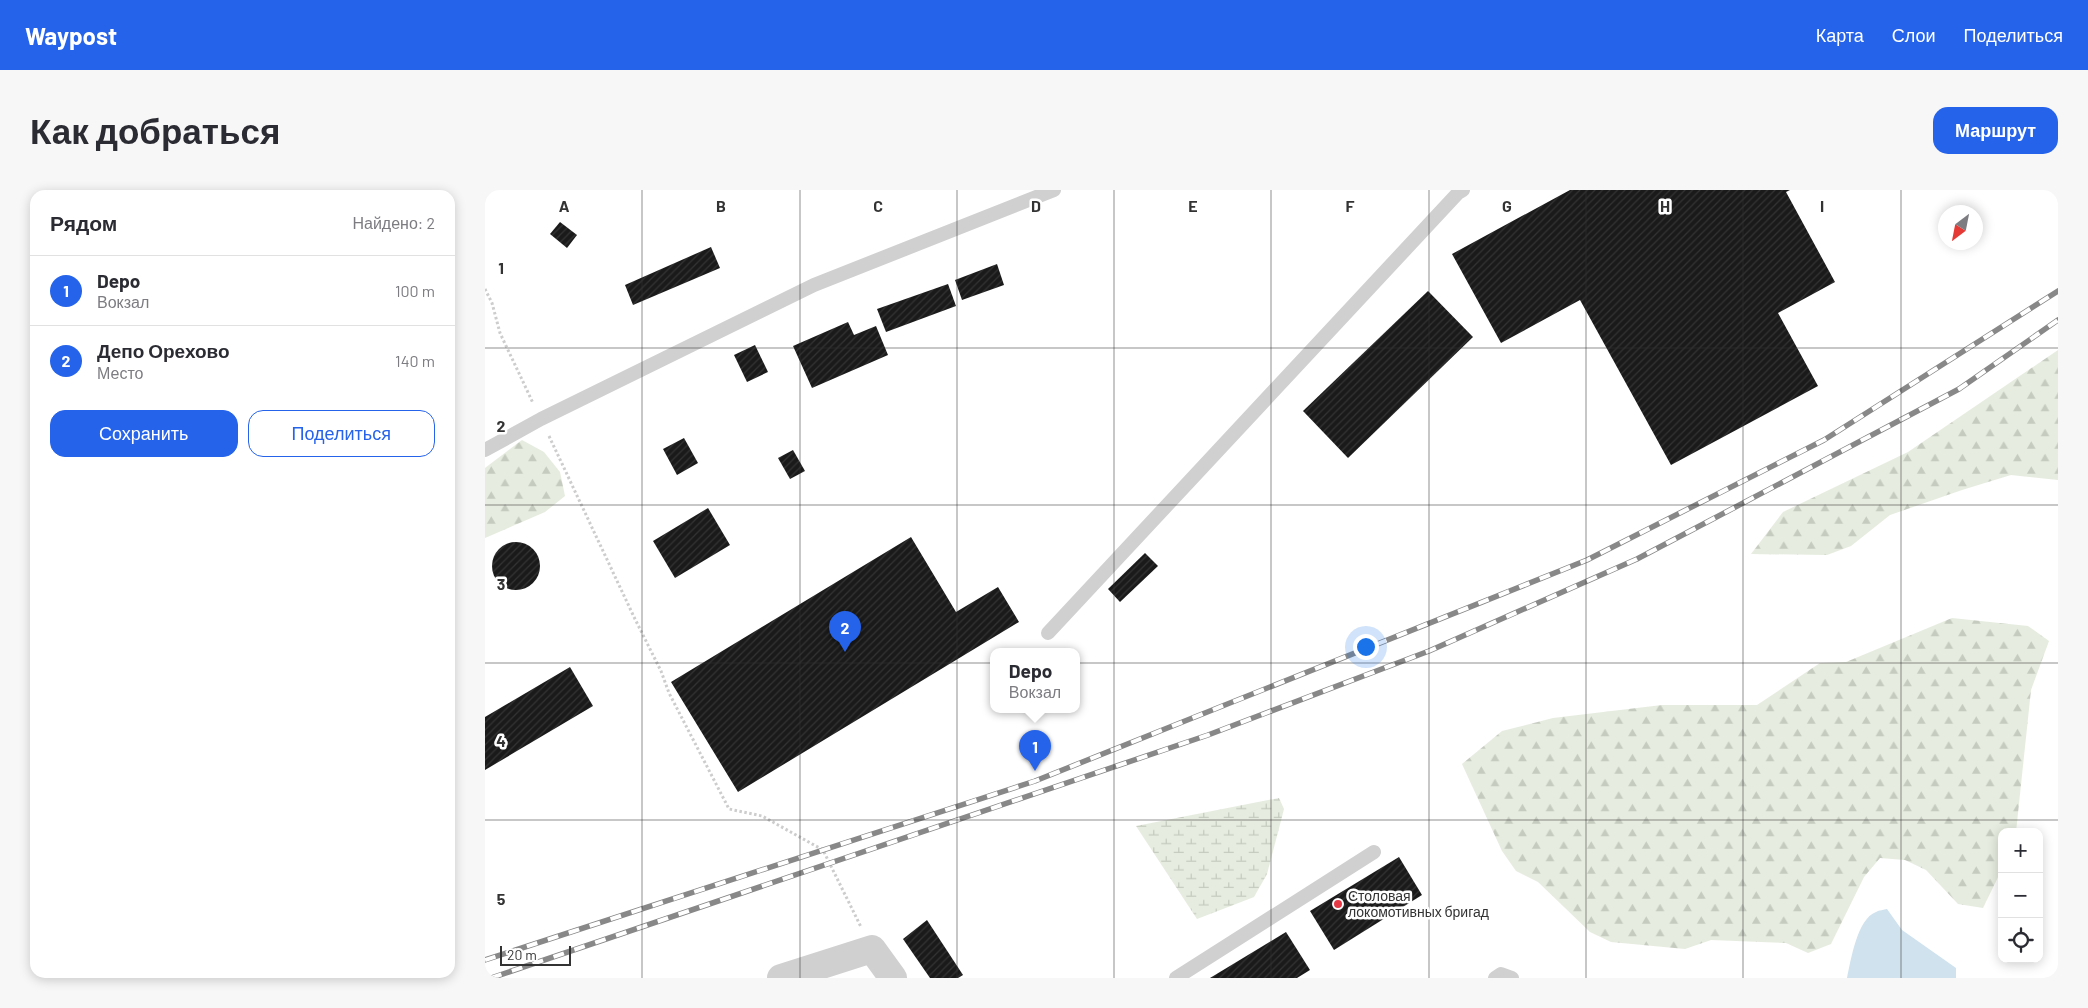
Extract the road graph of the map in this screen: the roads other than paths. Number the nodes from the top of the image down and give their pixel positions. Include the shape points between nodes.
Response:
1 (1054, 190) edge
2 (1463, 190) edge
3 (485, 450) edge
4 (1048, 633) dead end
5 (1374, 852) dead end
6 (781, 978) edge
7 (893, 978) edge
8 (1176, 978) edge
9 (1495, 978) edge
10 (1513, 978) edge

1 - 3 lane via 814,285 541,418
2 - 4 lane
5 - 8 lane
6 - 7 street via 872,949
9 - 10 lane via 1501,974

